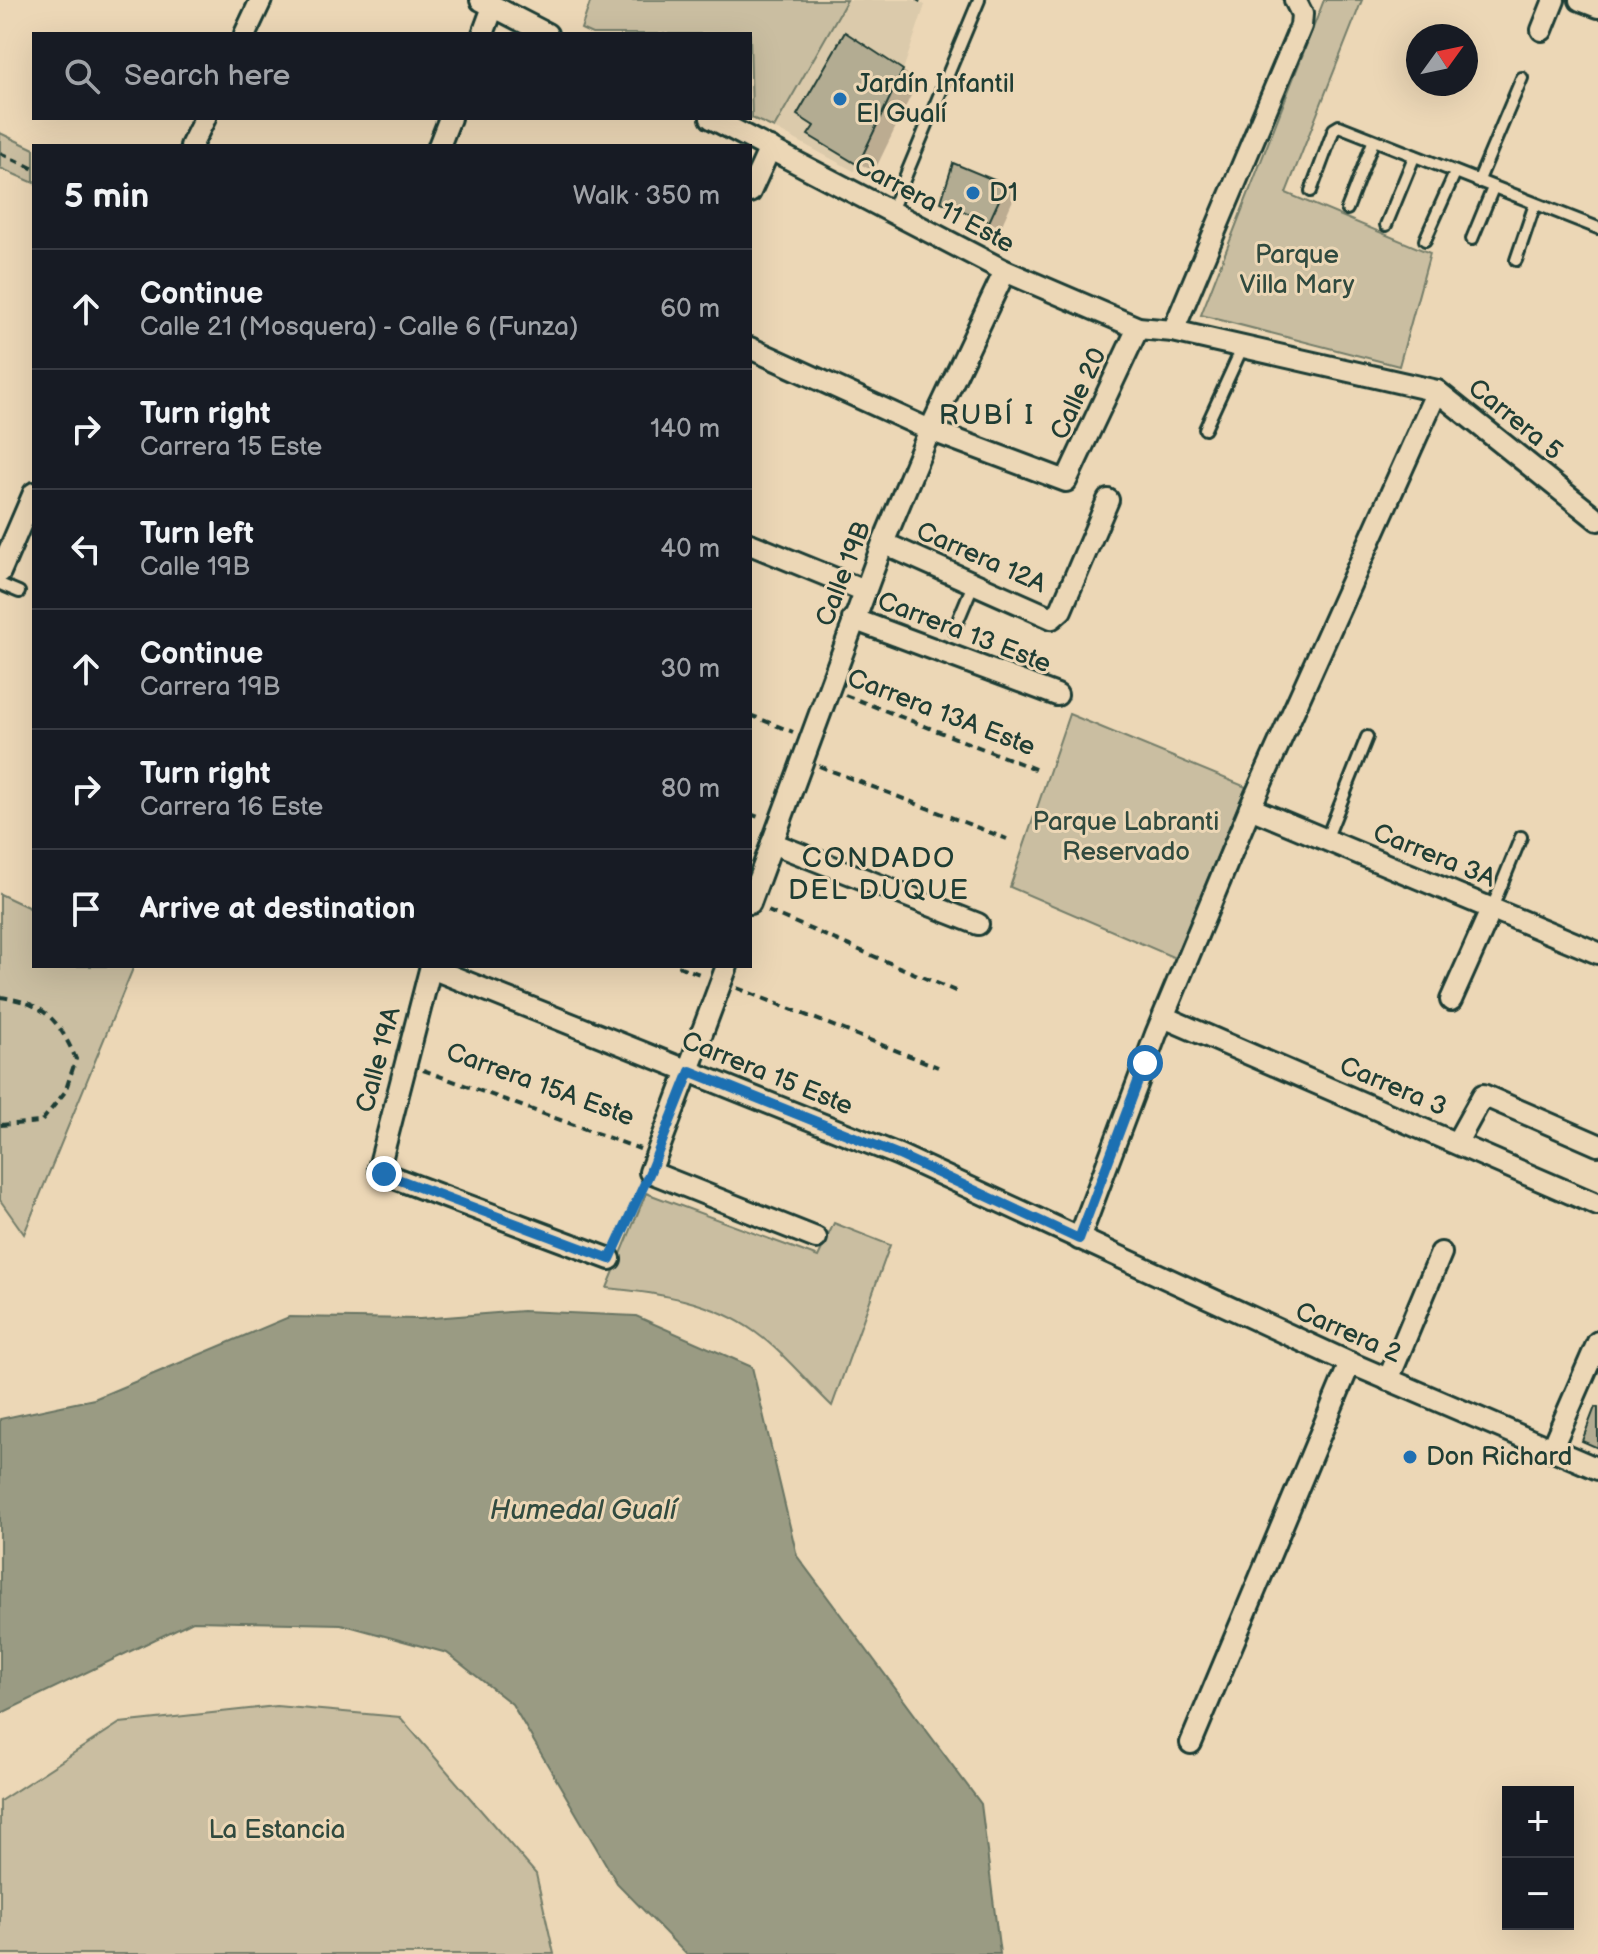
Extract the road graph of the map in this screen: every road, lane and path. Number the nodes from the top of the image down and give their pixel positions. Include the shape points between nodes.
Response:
1 (261, 0) edge
2 (979, 0) edge
3 (1554, 0) edge
4 (1580, 0) edge
5 (487, 3) edge
6 (1298, 7) edge
7 (1598, 7) edge
8 (1542, 30) dead end
9 (246, 32) edge
10 (483, 32) edge
11 (543, 32) edge
12 (1522, 78) dead end
13 (204, 120) edge
14 (449, 120) edge
15 (715, 120) edge
16 (1373, 142) junction
17 (192, 144) edge
18 (440, 144) edge
19 (770, 148) junction
20 (0, 153) edge
21 (1414, 157) junction
22 (32, 168) edge
23 (1455, 173) junction
24 (1478, 182) junction
25 (752, 188) edge
26 (1493, 188) junction
27 (1311, 191) dead end
28 (1535, 204) junction
29 (1347, 209) dead end
30 (891, 211) junction
31 (1386, 225) dead end
32 (1598, 228) edge
33 (1472, 239) dead end
34 (1425, 240) dead end
35 (1516, 260) dead end
36 (1005, 271) junction
37 (1138, 328) junction
38 (1173, 331) junction
39 (1243, 346) junction
40 (752, 349) edge
41 (1437, 391) junction
42 (1205, 429) dead end
43 (930, 430) junction
44 (32, 497) edge
45 (1108, 500) dead end
46 (1597, 517) edge
47 (7, 541) edge
48 (883, 543) junction
49 (752, 545) edge
50 (0, 572) edge
51 (974, 582) junction
52 (0, 584) edge
53 (865, 591) junction
54 (19, 592) dead end
55 (853, 619) junction
56 (954, 630) dead end
57 (828, 688) junction
58 (1057, 695) dead end
59 (752, 716) edge
60 (1367, 737) dead end
61 (810, 739) junction
62 (802, 759) junction
63 (1040, 771) dead end
64 (1250, 808) junction
65 (1521, 837) dead end
66 (1007, 839) dead end
67 (1326, 840) junction
68 (772, 843) junction
69 (757, 906) edge
70 (1492, 908) junction
71 (978, 924) dead end
72 (1598, 953) edge
73 (431, 968) edge
74 (433, 968) edge
75 (690, 968) edge
76 (724, 974) edge
77 (960, 993) dead end
78 (0, 997) edge
79 (1451, 1000) dead end
80 (1156, 1027) junction
81 (405, 1064) junction
82 (938, 1067) dead end
83 (690, 1071) junction
84 (0, 1125) edge
85 (1457, 1142) junction
86 (1598, 1145) edge
87 (654, 1164) junction
88 (1598, 1205) edge
89 (816, 1238) dead end
90 (1079, 1239) junction
91 (1441, 1253) dead end
92 (610, 1259) joint
93 (1598, 1342) edge
94 (1350, 1363) junction
95 (1388, 1380) junction
96 (1551, 1450) junction
97 (1598, 1469) edge
98 (1191, 1743) dead end

1 - 9 street
2 - 30 lane
3 - 8 street
4 - 7 street
5 - 10 street
5 - 11 street
6 - 38 street via 1301,26
12 - 24 lane
13 - 17 street
14 - 18 street
15 - 19 street, Carrera 11 Este
16 - 21 lane
16 - 27 lane via 1339,126 1334,129
16 - 29 lane
19 - 25 street
19 - 30 street, Carrera 11 Este
20 - 22 path
21 - 23 lane
21 - 31 lane
23 - 24 lane
23 - 34 lane
24 - 26 lane
26 - 28 lane
26 - 33 lane
28 - 32 lane
28 - 35 lane
30 - 36 street, Carrera 11 Este
36 - 37 street, Carrera 11 Este
36 - 43 street, Calle 19B
37 - 38 street
37 - 43 street, Calle 20 via 1066,481
38 - 39 street
39 - 41 street
39 - 42 lane
40 - 43 street
41 - 46 street, Carrera 5
41 - 64 street via 1273,742
43 - 48 street, Calle 19B
44 - 47 street
45 - 51 street, Carrera 12A via 1057,615 1052,618
47 - 50 street
48 - 51 street, Carrera 12A
48 - 53 street, Calle 19B
49 - 53 street, Carrera 13 Este
51 - 56 lane
52 - 54 lane
53 - 55 street, Calle 19B
55 - 57 street, Calle 19B
55 - 58 street, Carrera 13 Este
57 - 61 street, Calle 19B
57 - 63 path, Carrera 13A Este
59 - 61 path
60 - 67 lane
61 - 62 street, Calle 19B
62 - 66 path
62 - 68 street, Calle 19B
64 - 67 street, Carrera 3A
64 - 80 street
65 - 70 lane
67 - 70 street, Carrera 3A
68 - 69 street, Calle 19B
68 - 71 street
69 - 77 path
70 - 72 street, Carrera 3A
70 - 79 street
73 - 81 street, Calle 19A
74 - 83 street, Carrera 15 Este
75 - 76 path
76 - 82 path
76 - 83 street
78 - 84 path via 24,1000 50,1014 76,1059 65,1092 41,1122
80 - 85 street, Carrera 3
80 - 90 street
81 - 87 path, Carrera 15A Este
81 - 92 street, Calle 19A via 379,1168 384,1174
83 - 87 street
83 - 90 street, Carrera 15 Este via 899,1155
85 - 86 street, Carrera 3 via 1483,1095
85 - 88 street, Carrera 3
87 - 89 street
87 - 92 path
90 - 94 street, Carrera 2
91 - 95 street
93 - 96 street
94 - 95 street, Carrera 2
94 - 98 street
95 - 96 street, Carrera 2
96 - 97 street, Carrera 2

